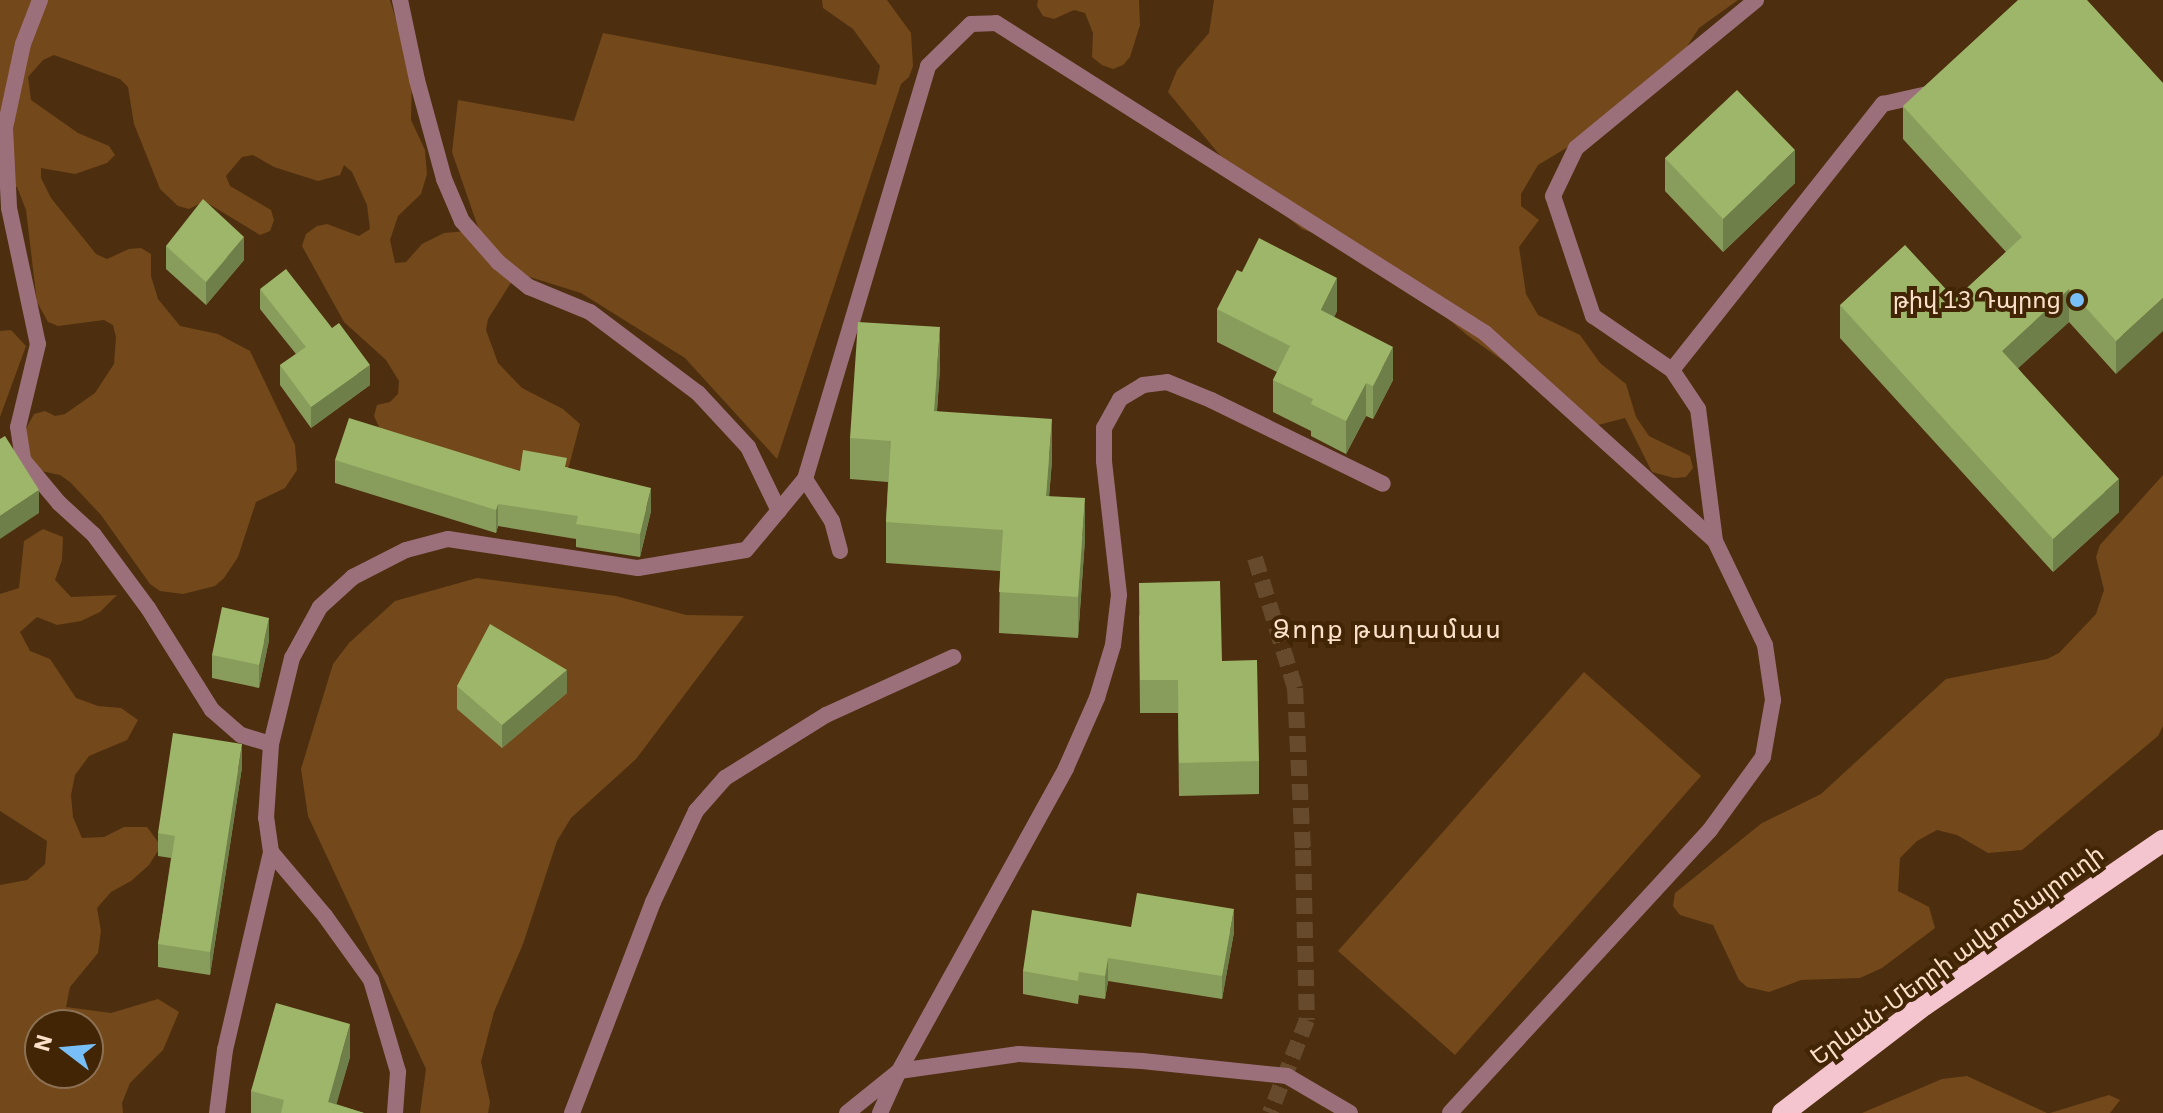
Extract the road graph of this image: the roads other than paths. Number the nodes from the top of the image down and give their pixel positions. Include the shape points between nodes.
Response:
1 (40, 0) edge
2 (400, 0) edge
3 (1756, 0) edge
4 (1942, 82) edge
5 (1672, 370) junction
6 (805, 479) junction
7 (1383, 484) dead end
8 (779, 511) junction
9 (1715, 541) junction
10 (840, 551) dead end
11 (953, 657) dead end
12 (271, 744) junction
13 (2163, 841) edge
14 (271, 852) junction
15 (899, 1071) junction
16 (217, 1113) edge
17 (395, 1113) edge
18 (572, 1113) edge
19 (847, 1113) edge
20 (880, 1113) edge
21 (1350, 1113) edge
22 (1450, 1113) edge
23 (1783, 1113) edge

1 - 12 street via 23,44 5,128 9,208 38,344 18,427 23,460 94,535 212,710 241,735
2 - 8 street via 440,164 462,221 529,287 590,312 698,393 748,447
3 - 5 street via 1576,148 1553,196 1593,316
4 - 5 street via 1931,93 1883,104
5 - 9 street via 1698,409
6 - 8 street
6 - 9 street via 928,66 971,24 996,23 1485,333
6 - 10 street via 832,521
7 - 15 street via 1167,382 1143,385 1120,399 1104,428 1119,595 1113,645 1097,698 1066,768
8 - 12 street via 746,550 638,568 448,539 406,550 353,577 320,607 292,658
9 - 22 street via 1765,645 1773,700 1763,757 1710,830
11 - 18 street via 826,715 725,778 696,811 653,902
12 - 14 street via 266,818
13 - 23 highway, Երևան-Մեղրի ավտոմայրուղի via 1924,1005
14 - 16 street via 225,1050
14 - 17 street via 371,980 398,1072
15 - 19 street
15 - 20 street
15 - 21 street via 1019,1054 1142,1061 1287,1076

